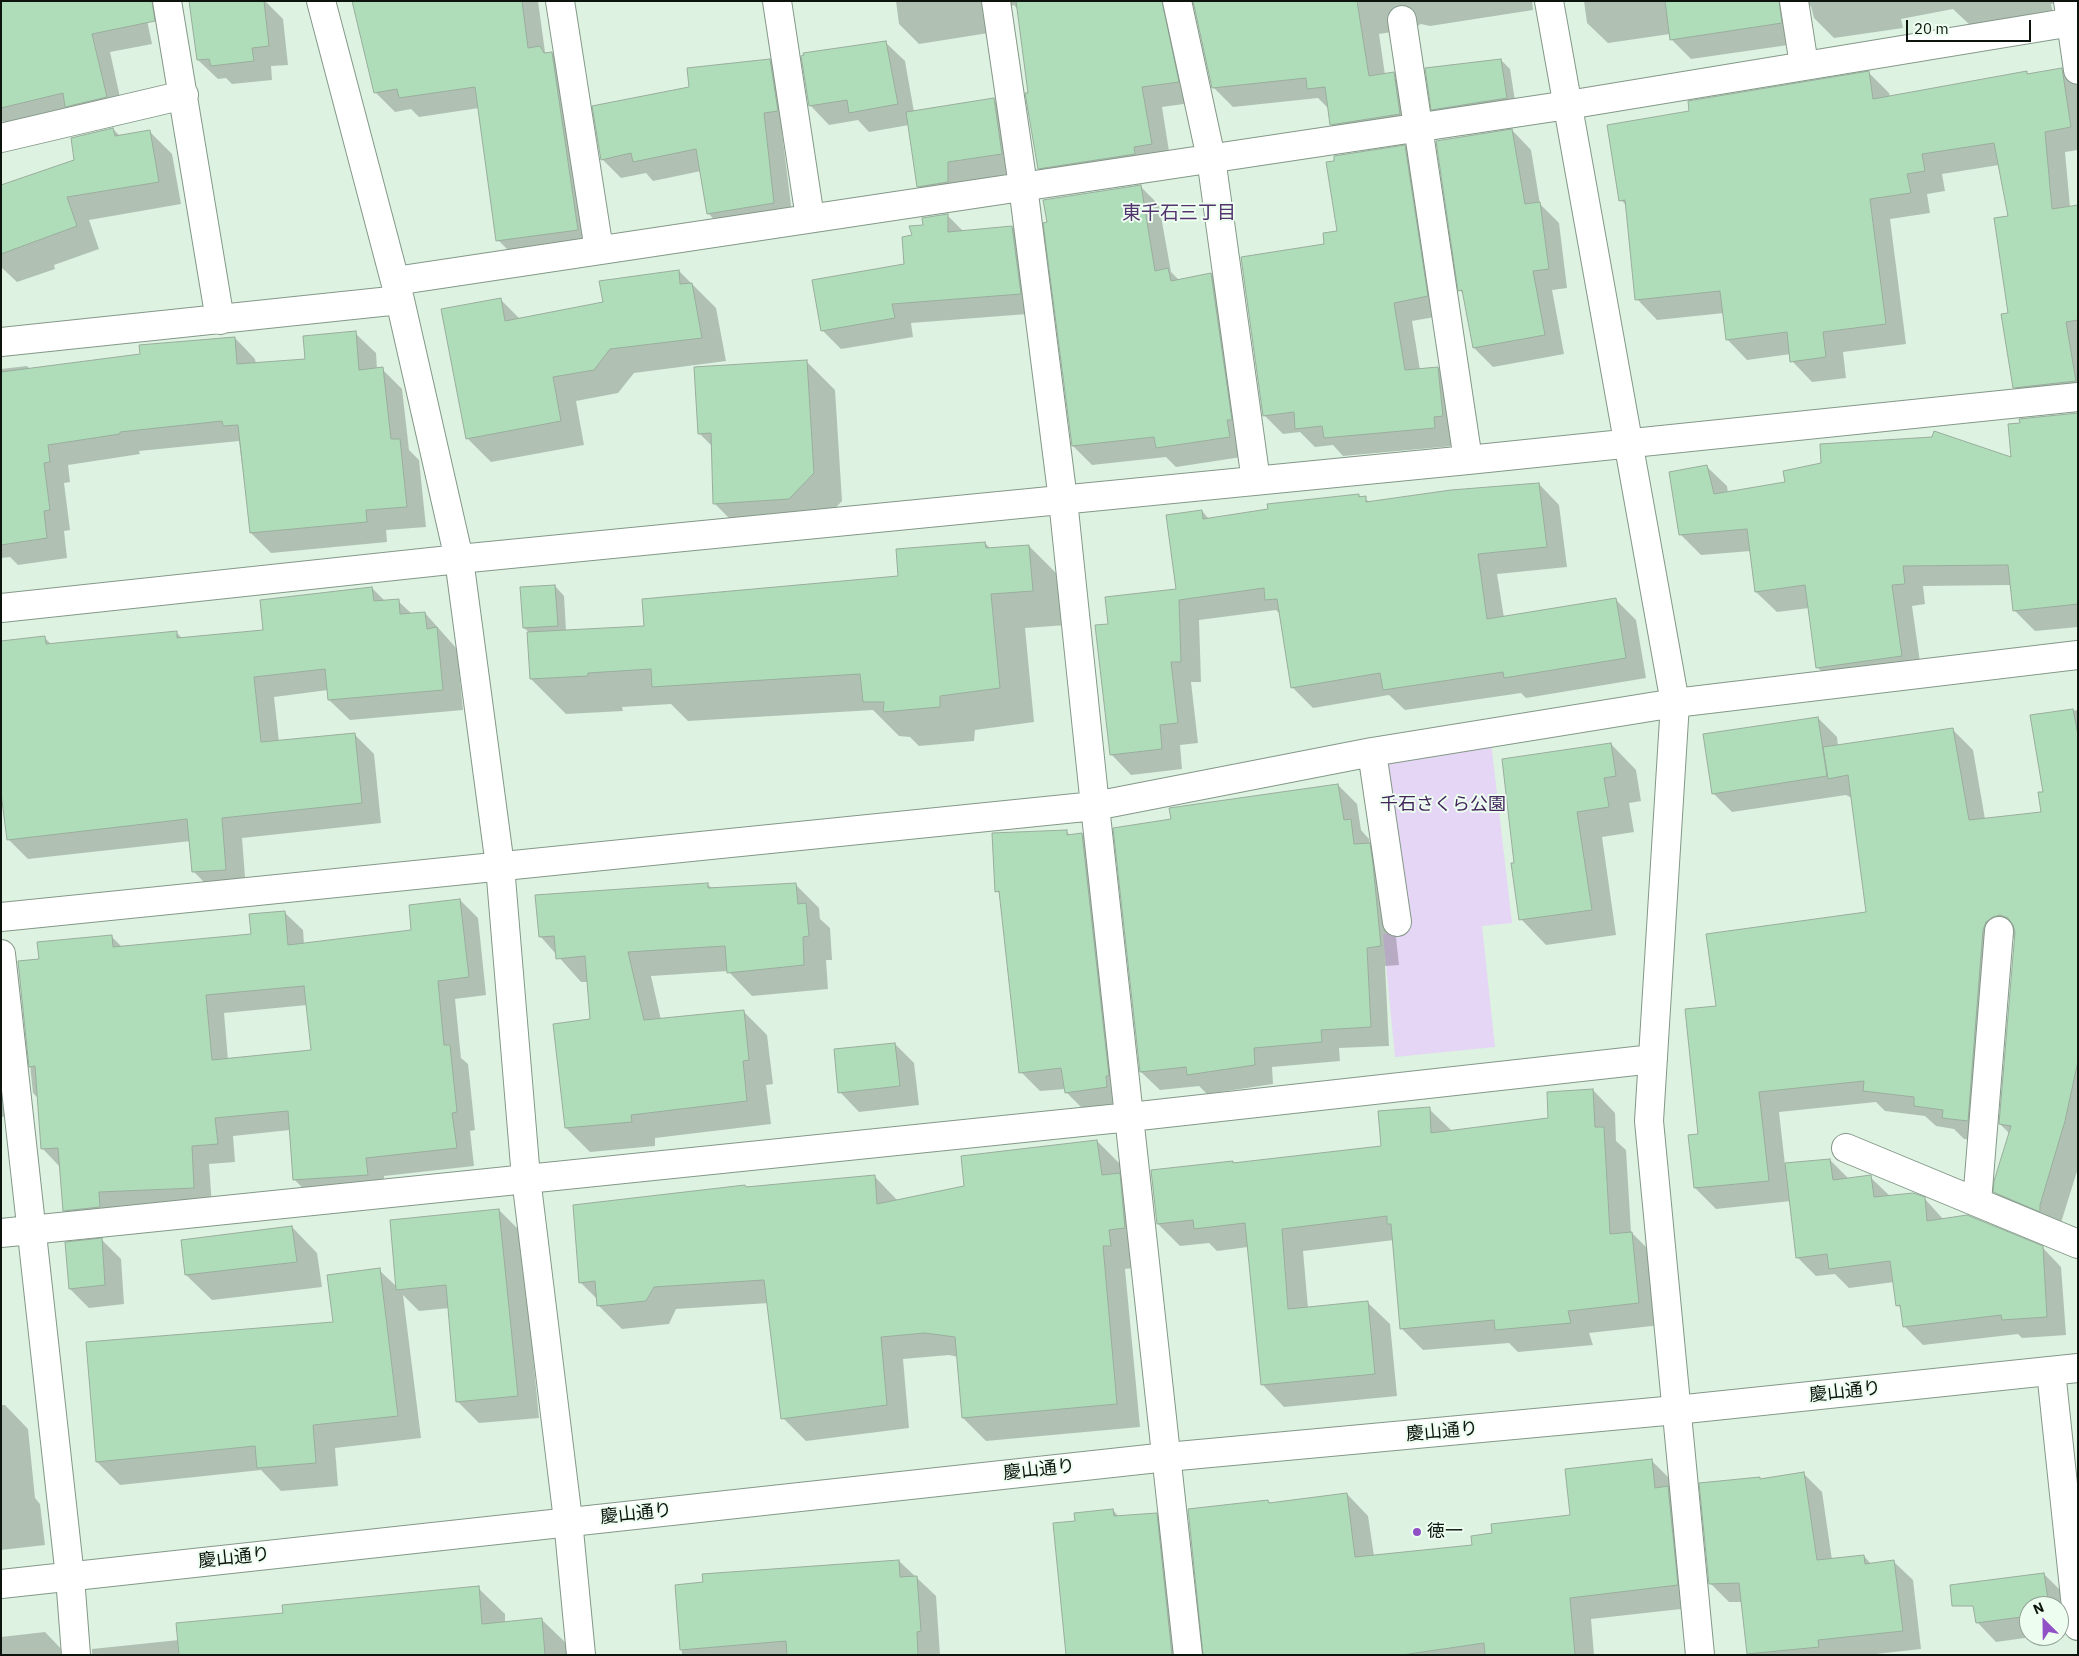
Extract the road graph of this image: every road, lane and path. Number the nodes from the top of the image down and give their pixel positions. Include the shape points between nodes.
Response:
1 (168, 1) edge
2 (321, 1) edge
3 (560, 1) edge
4 (777, 1) edge
5 (996, 1) edge
6 (1177, 1) edge
7 (1549, 1) edge
8 (1794, 1) edge
9 (2072, 15) edge
10 (1402, 20) dead end
11 (1804, 66) junction
12 (2078, 70) edge
13 (184, 95) junction
14 (1568, 105) junction
15 (1418, 127) junction
16 (1, 138) edge
17 (1210, 158) junction
18 (1023, 186) junction
19 (810, 218) junction
20 (599, 250) junction
21 (398, 291) junction
22 (220, 320) junction
23 (1, 342) edge
24 (2078, 396) edge
25 (1629, 444) junction
26 (1468, 460) junction
27 (1256, 481) junction
28 (1063, 500) junction
29 (459, 559) junction
30 (1, 608) edge
31 (2078, 655) edge
32 (1675, 703) junction
33 (1372, 752) junction
34 (1095, 806) junction
35 (500, 866) junction
36 (1, 917) edge
37 (1396, 922) dead end
38 (1999, 931) dead end
39 (1, 954) edge
40 (1653, 1059) junction
41 (1130, 1117) junction
42 (1846, 1148) dead end
43 (526, 1178) junction
44 (1976, 1202) junction
45 (31, 1230) junction
46 (1, 1233) edge
47 (2078, 1244) edge
48 (2078, 1368) edge
49 (2051, 1371) junction
50 (1676, 1410) junction
51 (1167, 1457) junction
52 (568, 1520) junction
53 (70, 1577) junction
54 (1, 1584) edge
55 (2078, 1626) edge
56 (76, 1655) edge
57 (582, 1655) edge
58 (1188, 1655) edge
59 (1700, 1655) edge

1 - 13 street
2 - 21 street
3 - 20 street
4 - 19 street
5 - 18 street
6 - 17 street
7 - 14 street
8 - 11 street
9 - 11 street
9 - 12 street
10 - 15 street
11 - 14 street
13 - 16 street
13 - 22 street
14 - 15 street
14 - 25 street
15 - 17 street
15 - 26 street
17 - 18 street
17 - 27 street
18 - 19 street
18 - 28 street
19 - 20 street
20 - 21 street
21 - 22 street
21 - 29 street
22 - 23 street
24 - 25 street
25 - 26 street
25 - 32 street
26 - 27 street
27 - 28 street
28 - 29 street
28 - 34 street
29 - 30 street
29 - 35 street
31 - 32 street
32 - 33 street
32 - 40 street
33 - 34 street
33 - 37 street
34 - 35 street
34 - 41 street
35 - 36 street
35 - 43 street
38 - 44 street
39 - 45 street
40 - 41 street
40 - 50 street via 1649,1121
41 - 43 street
41 - 51 street
42 - 44 street
43 - 45 street
43 - 52 street
44 - 47 street
45 - 46 street
45 - 53 street
48 - 49 street, 慶山通り
49 - 50 street, 慶山通り
49 - 55 street
50 - 51 street, 慶山通り
50 - 59 street
51 - 52 street, 慶山通り
51 - 58 street
52 - 53 street, 慶山通り
52 - 57 street
53 - 54 street, 慶山通り
53 - 56 street

